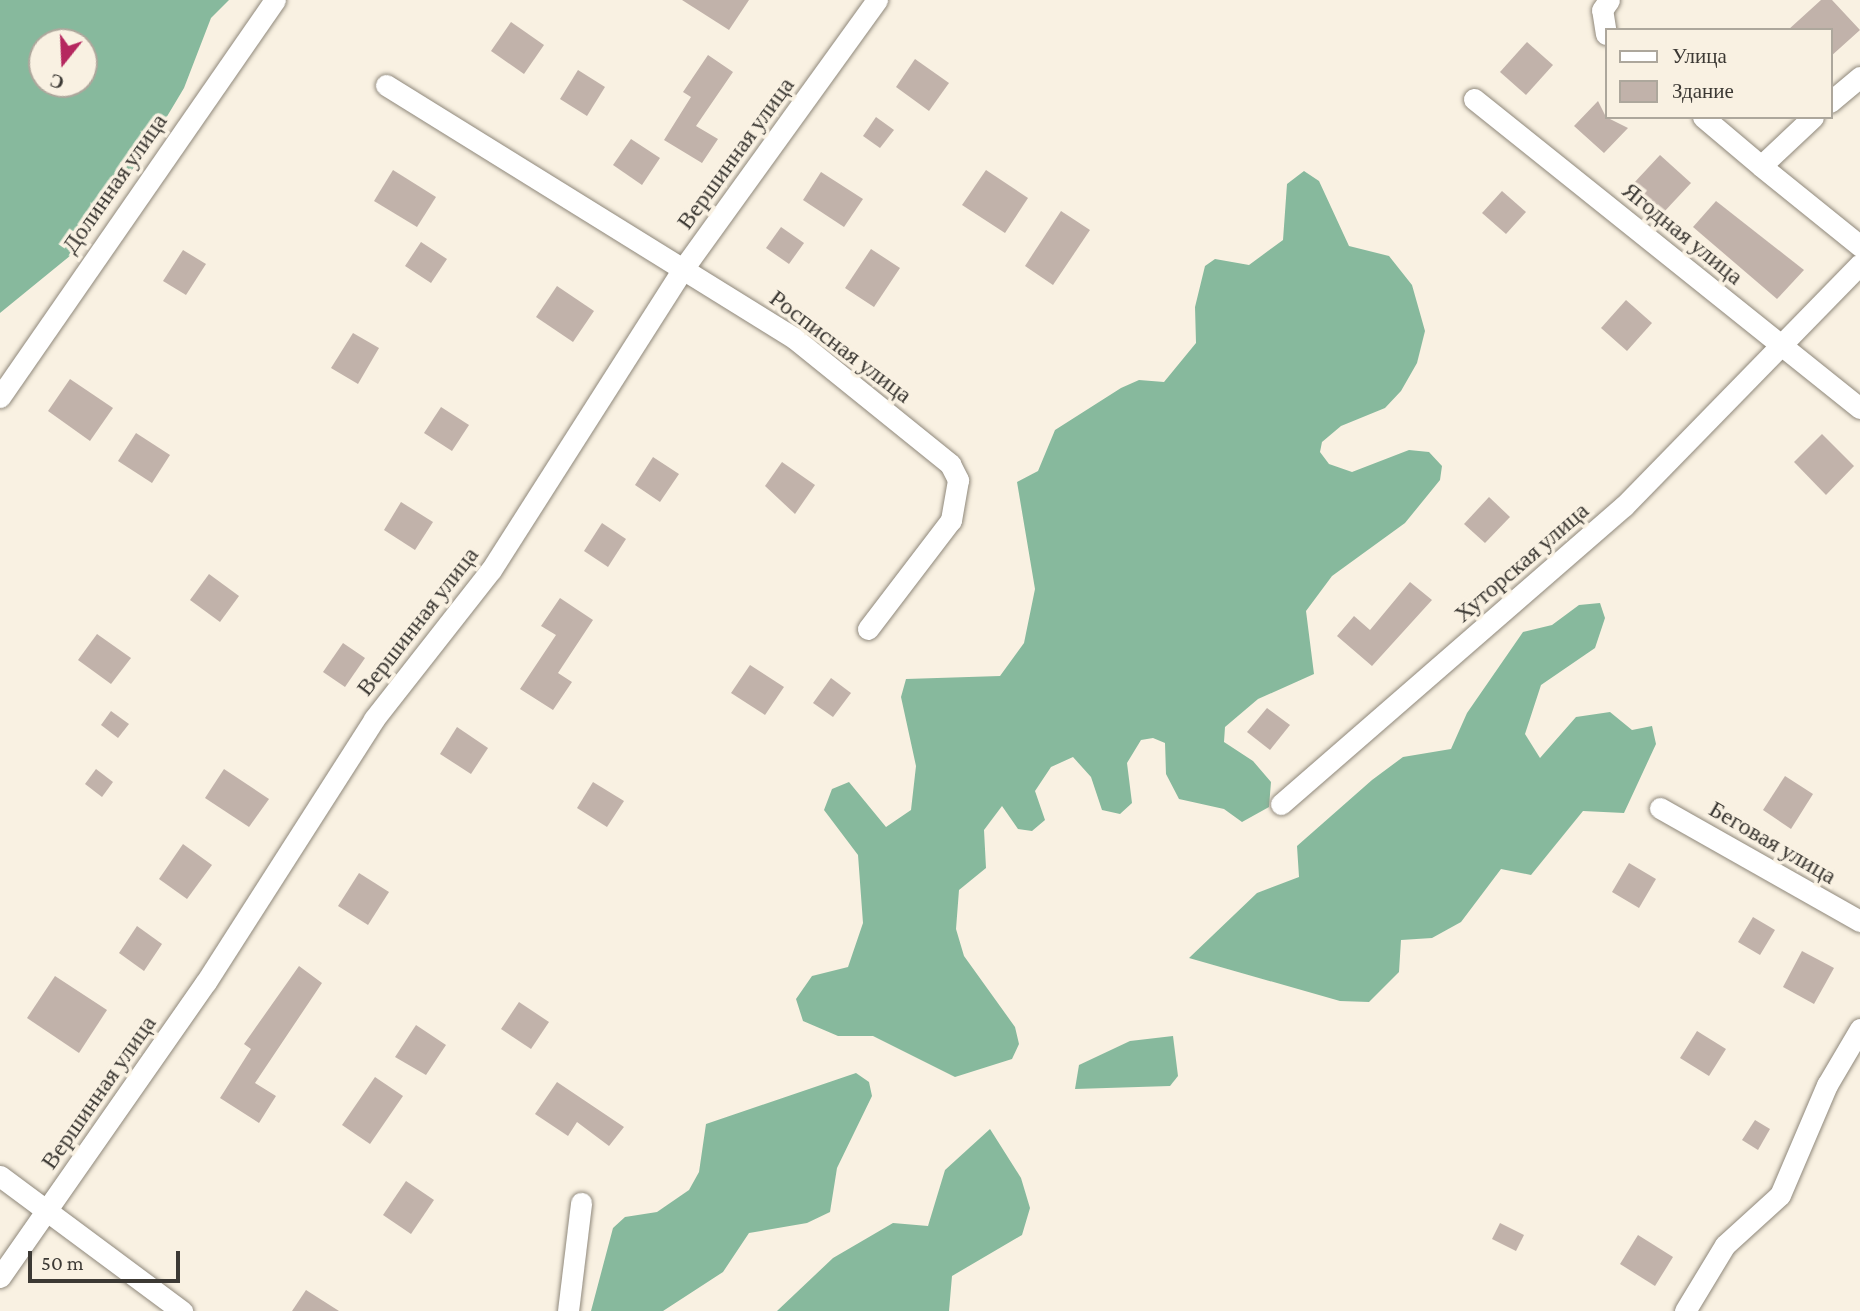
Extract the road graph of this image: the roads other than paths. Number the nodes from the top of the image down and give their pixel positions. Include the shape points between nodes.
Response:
1 (275, 0) edge
2 (877, 0) edge
3 (1609, 0) edge
4 (1605, 28) edge
5 (1860, 76) edge
6 (386, 85) dead end
7 (1474, 99) dead end
8 (1832, 100) edge
9 (1705, 119) edge
10 (1807, 122) edge
11 (1761, 166) junction
12 (1860, 246) edge
13 (1860, 264) edge
14 (680, 272) junction
15 (1778, 342) junction
16 (0, 397) edge
17 (1860, 408) edge
18 (868, 629) dead end
19 (1281, 804) dead end
20 (1660, 808) dead end
21 (1860, 921) edge
22 (1860, 1029) edge
23 (0, 1176) edge
24 (581, 1203) dead end
25 (45, 1215) junction
26 (0, 1277) edge
27 (182, 1311) edge
28 (568, 1311) edge
29 (1685, 1311) edge

1 - 16 street, Долинная улица
2 - 14 street, Вершинная улица
3 - 4 street via 1602,10
5 - 8 street
6 - 14 street, Росписная улица
7 - 15 street, Ягодная улица
9 - 11 street
10 - 11 street
11 - 12 street
13 - 15 street, Хуторская улица
14 - 18 street, Росписная улица via 734,299 823,359 950,464 958,480 951,520
14 - 25 street, Вершинная улица via 491,570 374,719 206,982
15 - 17 street, Ягодная улица
15 - 19 street, Хуторская улица via 1633,498
20 - 21 street, Беговая улица
22 - 29 street via 1827,1085 1780,1195 1725,1245
23 - 25 street
24 - 28 street
25 - 26 street, Вершинная улица
25 - 27 street

